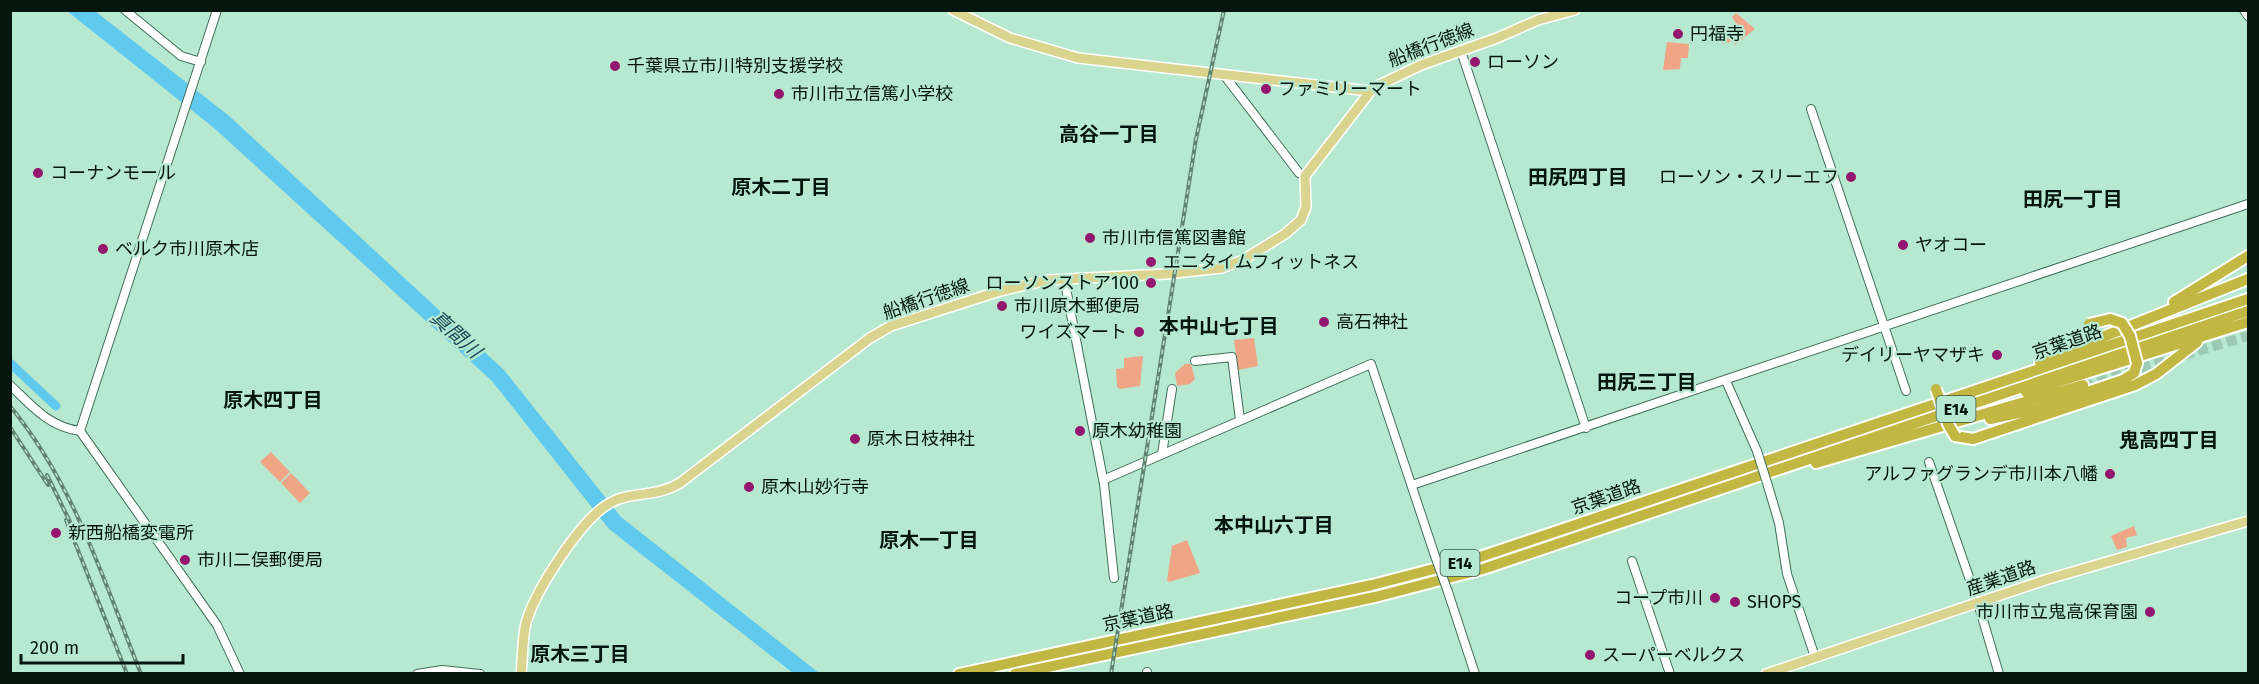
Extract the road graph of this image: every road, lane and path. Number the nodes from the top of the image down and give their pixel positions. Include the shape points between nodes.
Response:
1 (217, 10) edge
2 (953, 10) edge
3 (1575, 10) edge
4 (2244, 10) edge
5 (129, 12) edge
6 (2248, 16) edge
7 (1461, 51) junction
8 (201, 62) junction
9 (1224, 75) junction
10 (1370, 92) junction
11 (1811, 108) dead end
12 (1305, 176) junction
13 (2248, 204) edge
14 (2248, 256) edge
15 (1064, 278) junction
16 (2248, 279) edge
17 (2248, 299) edge
18 (2248, 311) edge
19 (2150, 317) junction
20 (2248, 322) edge
21 (2089, 324) dead end
22 (1885, 327) junction
23 (2211, 335) junction
24 (1195, 361) dead end
25 (1726, 381) junction
26 (10, 385) edge
27 (2083, 385) tunnel mouth
28 (1172, 389) dead end
29 (1936, 389) dead end
30 (1905, 391) dead end
31 (1947, 400) junction
32 (1930, 418) junction
33 (1240, 420) junction
34 (1586, 428) junction
35 (80, 431) junction
36 (1931, 431) junction
37 (1162, 454) junction
38 (1929, 462) dead end
39 (1103, 480) junction
40 (1412, 485) junction
41 (1723, 488) junction
42 (2248, 521) edge
43 (1632, 561) dead end
44 (1114, 578) dead end
45 (1978, 603) junction
46 (1815, 657) junction
47 (240, 674) edge
48 (417, 674) edge
49 (480, 674) edge
50 (521, 674) edge
51 (959, 674) edge
52 (1015, 674) edge
53 (1475, 674) edge
54 (1670, 674) edge
55 (1766, 674) edge
56 (1999, 674) edge

1 - 8 street
2 - 9 main road via 1010,38 1078,58
3 - 7 main road, 船橋行徳線 via 1538,20
4 - 6 street
5 - 8 street via 181,56
7 - 10 main road, 船橋行徳線 via 1383,81
7 - 34 street
8 - 35 street
9 - 10 main road
9 - 12 street
10 - 12 main road, 船橋行徳線
11 - 22 street
12 - 15 main road, 船橋行徳線 via 1306,207 1301,220 1243,260 1222,268 1166,274
13 - 22 street
14 - 19 highway
15 - 39 street
15 - 50 main road, 船橋行徳線 via 1000,291 887,328 680,483 663,492 609,503 575,535 529,615
16 - 19 highway
17 - 31 highway, 京葉道路 / E14
18 - 32 highway, 京葉道路 / E14
19 - 31 highway
20 - 23 highway
21 - 36 highway, bridge via 2110,319 2123,324 2137,363 2134,373 2021,413
22 - 25 street
22 - 30 street
23 - 29 highway, bridge via 2135,385 1976,438 1955,436
23 - 32 highway
24 - 33 street via 1232,357
25 - 34 street
25 - 46 street, bridge via 1757,451 1779,523 1787,574
26 - 35 street via 48,420
27 - 36 highway
28 - 37 street
31 - 51 highway, 京葉道路 / E14 via 1426,572
32 - 41 highway, 京葉道路 / E14
33 - 37 street
33 - 40 street via 1371,364
34 - 40 street
35 - 47 street via 211,617
36 - 41 highway
37 - 39 street
38 - 45 street
39 - 44 street
40 - 53 street, bridge
41 - 52 highway, 京葉道路 / E14 via 1430,584
42 - 45 main road, 産業道路
43 - 54 street
45 - 46 main road, 産業道路
45 - 56 street
46 - 55 main road, 産業道路
48 - 49 street via 442,670

